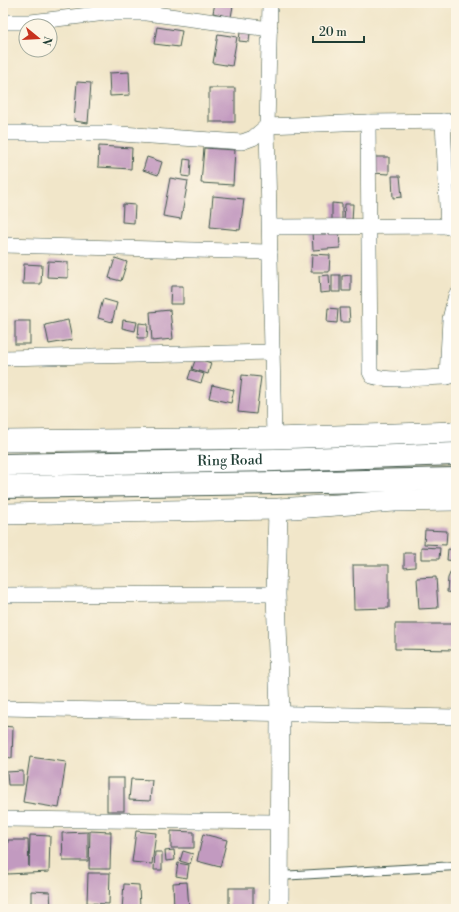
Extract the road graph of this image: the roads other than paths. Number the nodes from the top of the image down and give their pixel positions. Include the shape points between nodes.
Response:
1 (270, 3) edge
2 (3, 22) edge
3 (270, 29) junction
4 (449, 121) edge
5 (368, 122) junction
6 (267, 126) junction
7 (3, 133) edge
8 (452, 226) edge
9 (270, 227) junction
10 (370, 227) junction
11 (3, 245) edge
12 (270, 252) junction
13 (456, 295) edge
14 (273, 352) junction
15 (3, 358) edge
16 (452, 376) edge
17 (456, 432) edge
18 (274, 438) junction
19 (3, 441) edge
20 (456, 454) edge
21 (276, 460) junction
22 (3, 465) edge
23 (456, 479) edge
24 (277, 483) junction
25 (3, 487) edge
26 (456, 500) edge
27 (278, 509) junction
28 (3, 514) edge
29 (276, 594) junction
30 (3, 595) edge
31 (3, 708) edge
32 (280, 713) junction
33 (456, 717) edge
34 (3, 819) edge
35 (279, 822) junction
36 (456, 866) edge
37 (279, 876) junction
38 (279, 909) edge

1 - 3 street
2 - 3 street via 31,22 106,13 146,13
3 - 6 street
4 - 5 street
4 - 8 street
5 - 6 street
5 - 10 street
6 - 7 street via 253,138 242,142 106,133
6 - 9 street
8 - 10 street
9 - 10 street
9 - 12 street
10 - 16 street via 369,366 372,376
11 - 12 street
12 - 14 street
13 - 16 street via 450,320
14 - 15 street
14 - 18 street
17 - 18 main road
18 - 19 main road
18 - 21 main road
20 - 21 highway, Ring Road
21 - 22 highway, Ring Road
21 - 24 main road
23 - 24 highway, Ring Road
24 - 25 highway, Ring Road
24 - 27 main road
26 - 27 main road via 395,501
27 - 28 main road
27 - 29 street
29 - 30 street
29 - 32 street
31 - 32 street
32 - 33 street
32 - 35 street
34 - 35 street
35 - 37 street
36 - 37 lane
37 - 38 street

